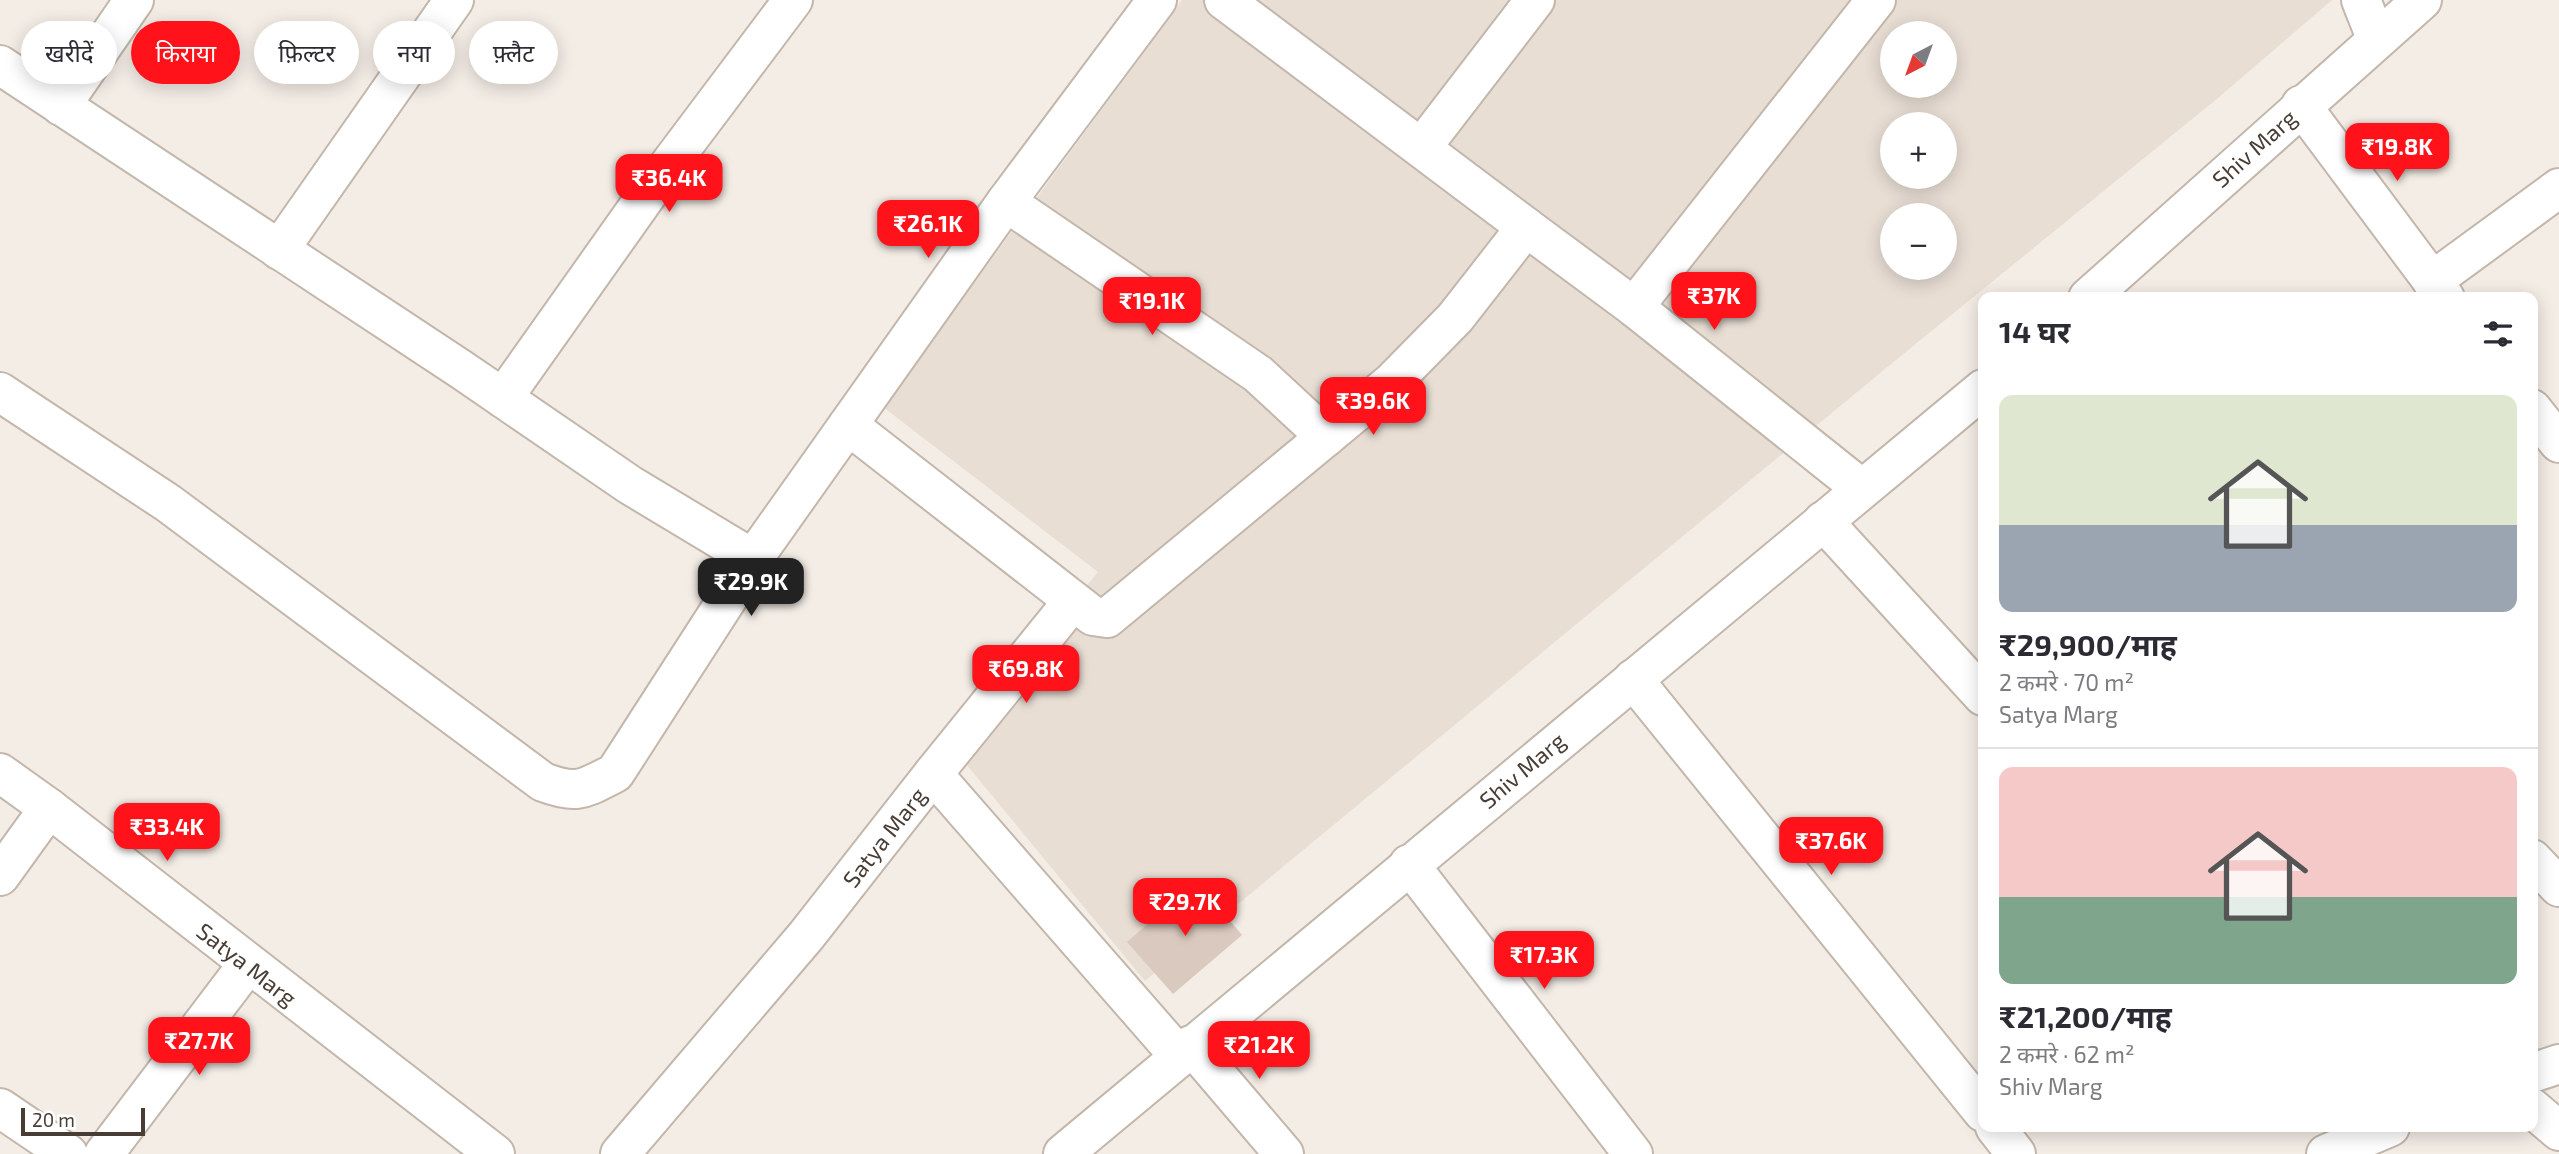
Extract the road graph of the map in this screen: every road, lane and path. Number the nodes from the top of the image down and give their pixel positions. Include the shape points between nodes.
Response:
1 (134, 0) edge
2 (454, 0) edge
3 (793, 0) edge
4 (1157, 0) edge
5 (1224, 0) edge
6 (1535, 0) edge
7 (1876, 0) edge
8 (2361, 0) edge
9 (2422, 0) edge
10 (2376, 38) junction
11 (0, 65) edge
12 (2301, 105) junction
13 (61, 106) junction
14 (1422, 147) junction
15 (2559, 188) edge
16 (1006, 202) junction
17 (1526, 227) junction
18 (279, 250) junction
19 (2439, 289) edge
20 (2095, 292) edge
21 (1634, 307) junction
22 (0, 392) edge
23 (1978, 393) edge
24 (503, 398) junction
25 (2538, 417) edge
26 (848, 425) junction
27 (1326, 437) junction
28 (2559, 443) edge
29 (1862, 489) junction
30 (1823, 521) junction
31 (753, 559) junction
32 (1073, 601) junction
33 (1633, 679) junction
34 (1978, 691) edge
35 (0, 773) edge
36 (933, 774) junction
37 (49, 808) junction
38 (1409, 864) junction
39 (2538, 865) edge
40 (0, 876) edge
41 (2559, 887) edge
42 (248, 964) junction
43 (1185, 1051) junction
44 (2559, 1064) edge
45 (2538, 1071) edge
46 (1978, 1106) edge
47 (0, 1108) edge
48 (2538, 1113) edge
49 (1999, 1132) edge
50 (2378, 1132) edge
51 (2559, 1132) edge
52 (68, 1154) edge
53 (104, 1154) edge
54 (495, 1154) edge
55 (620, 1154) edge
56 (1063, 1154) edge
57 (1284, 1154) edge
58 (1633, 1154) edge
59 (2016, 1154) edge
60 (2326, 1154) edge

1 - 13 street
2 - 18 street
3 - 24 street
4 - 16 street
5 - 14 street
6 - 14 street
7 - 21 street
8 - 10 street
9 - 10 street, Shiv Marg
10 - 12 street, Shiv Marg
11 - 13 street
12 - 19 street
12 - 20 street, Shiv Marg
13 - 18 street
14 - 17 street
15 - 19 street
16 - 26 street
16 - 27 street via 1258,374
17 - 21 street
17 - 27 street via 1455,318 1391,383
18 - 24 street
21 - 29 street
22 - 31 street via 168,503 543,782 568,791 615,774
23 - 29 street, Shiv Marg
24 - 31 street via 630,485
25 - 28 street
26 - 31 street
26 - 32 street
27 - 32 street via 1107,618 1093,616
29 - 30 street, Shiv Marg
30 - 33 street, Shiv Marg
30 - 34 street
32 - 36 street
33 - 38 street, Shiv Marg
33 - 46 street
35 - 37 street, Satya Marg
36 - 43 street, Satya Marg
36 - 55 street, Satya Marg via 806,936
37 - 40 street
37 - 42 street, Satya Marg
38 - 43 street, Shiv Marg
38 - 58 street
39 - 41 street
42 - 53 street
42 - 54 street, Satya Marg
43 - 56 street, Shiv Marg
43 - 57 street, Satya Marg
44 - 45 street
47 - 52 street
48 - 51 street
49 - 59 street
50 - 60 street

